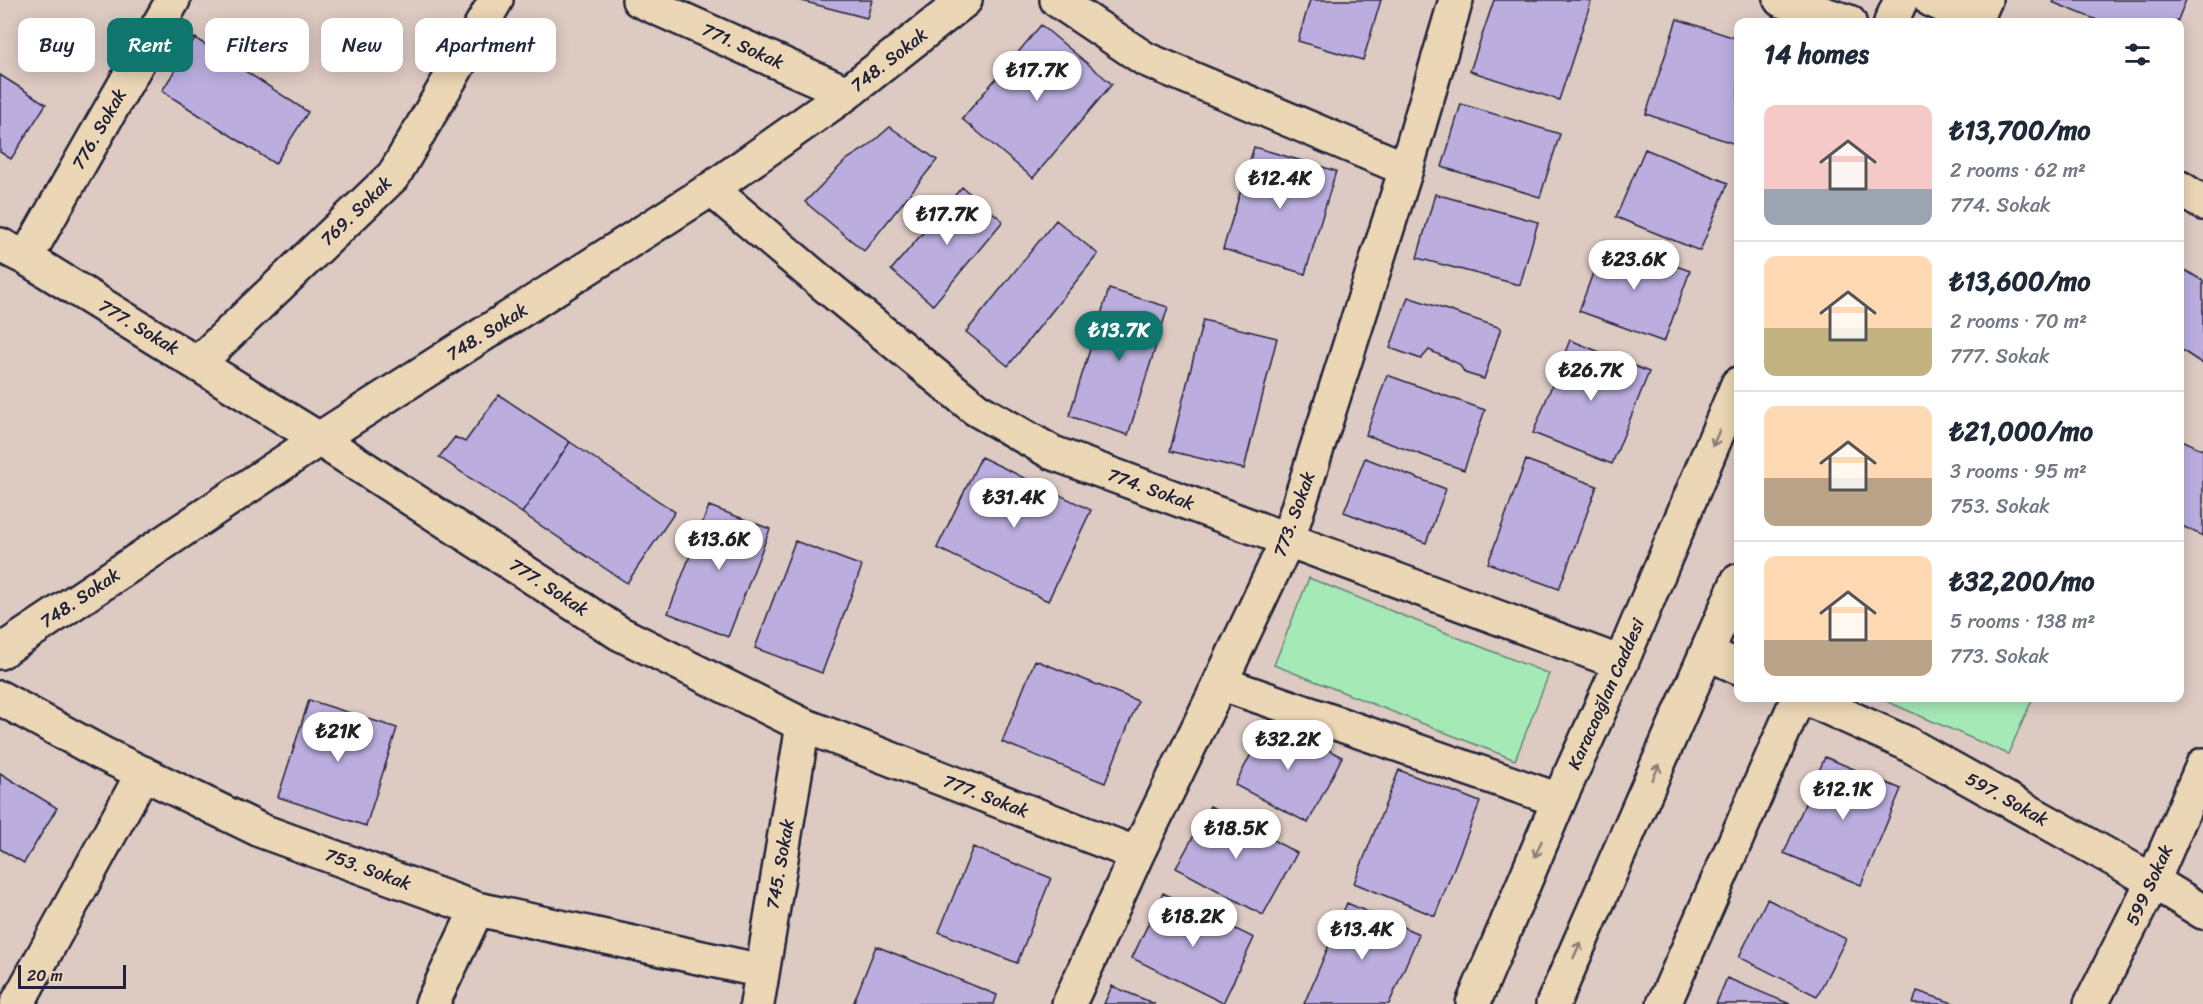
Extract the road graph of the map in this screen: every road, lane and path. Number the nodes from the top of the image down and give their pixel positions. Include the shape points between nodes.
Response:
1 (173, 0) edge
2 (496, 0) edge
3 (639, 0) edge
4 (965, 0) edge
5 (1057, 0) edge
6 (1456, 0) edge
7 (1781, 0) edge
8 (1901, 0) edge
9 (1931, 0) edge
10 (1979, 16) edge
11 (1837, 18) edge
12 (1893, 18) edge
13 (847, 93) junction
14 (1406, 169) junction
15 (711, 189) junction
16 (2184, 191) edge
17 (2203, 203) edge
18 (13, 252) edge
19 (198, 363) junction
20 (1734, 394) edge
21 (319, 438) junction
22 (1288, 539) junction
23 (1734, 591) edge
24 (0, 652) edge
25 (1708, 653) junction
26 (1621, 663) junction
27 (1734, 665) edge
28 (1220, 683) junction
29 (0, 698) edge
30 (1796, 702) edge
31 (1815, 702) edge
32 (803, 725) junction
33 (2203, 765) edge
34 (143, 773) junction
35 (1559, 800) junction
36 (1137, 854) junction
37 (2153, 881) junction
38 (477, 909) junction
39 (2203, 912) edge
40 (762, 970) junction
41 (17, 1004) edge
42 (432, 1004) edge
43 (757, 1004) edge
44 (1069, 1004) edge
45 (1473, 1004) edge
46 (1553, 1004) edge
47 (1665, 1004) edge
48 (2091, 1004) edge

1 - 18 street, 776. Sokak
2 - 19 street, 769. Sokak via 394,175
3 - 13 street, 771. Sokak
4 - 13 street, 748. Sokak
5 - 14 street via 1144,59
6 - 14 street, 773. Sokak
7 - 11 street
8 - 12 street
9 - 10 street
13 - 15 street, 748. Sokak
14 - 22 street, 773. Sokak
15 - 21 street, 748. Sokak
15 - 22 street, 774. Sokak via 976,409 1053,453
16 - 17 street
18 - 19 street, 777. Sokak
19 - 21 street, 777. Sokak
20 -> 26 street, Karacaoğlan Caddesi
21 - 24 street, 748. Sokak
21 - 32 street, 777. Sokak via 619,633
22 - 26 street, 774. Sokak
22 - 28 street, 773. Sokak
23 - 25 street
25 - 27 street
46 -> 25 street
26 - 35 street, Karacaoğlan Caddesi
28 - 35 street
28 - 36 street, 773. Sokak
29 - 34 street, 753. Sokak
30 - 47 street
31 - 37 street, 597. Sokak via 1906,743
32 - 36 street, 777. Sokak
32 - 40 street, 745. Sokak
33 - 37 street, 599 Sokak
34 - 38 street, 753. Sokak via 262,831
34 - 41 street
35 -> 45 street, Karacaoğlan Caddesi
36 - 44 street, 773. Sokak
37 - 39 street, 597. Sokak
37 - 48 street, 599 Sokak
38 - 40 street, 753. Sokak
38 - 42 street
40 - 43 street, 745. Sokak

